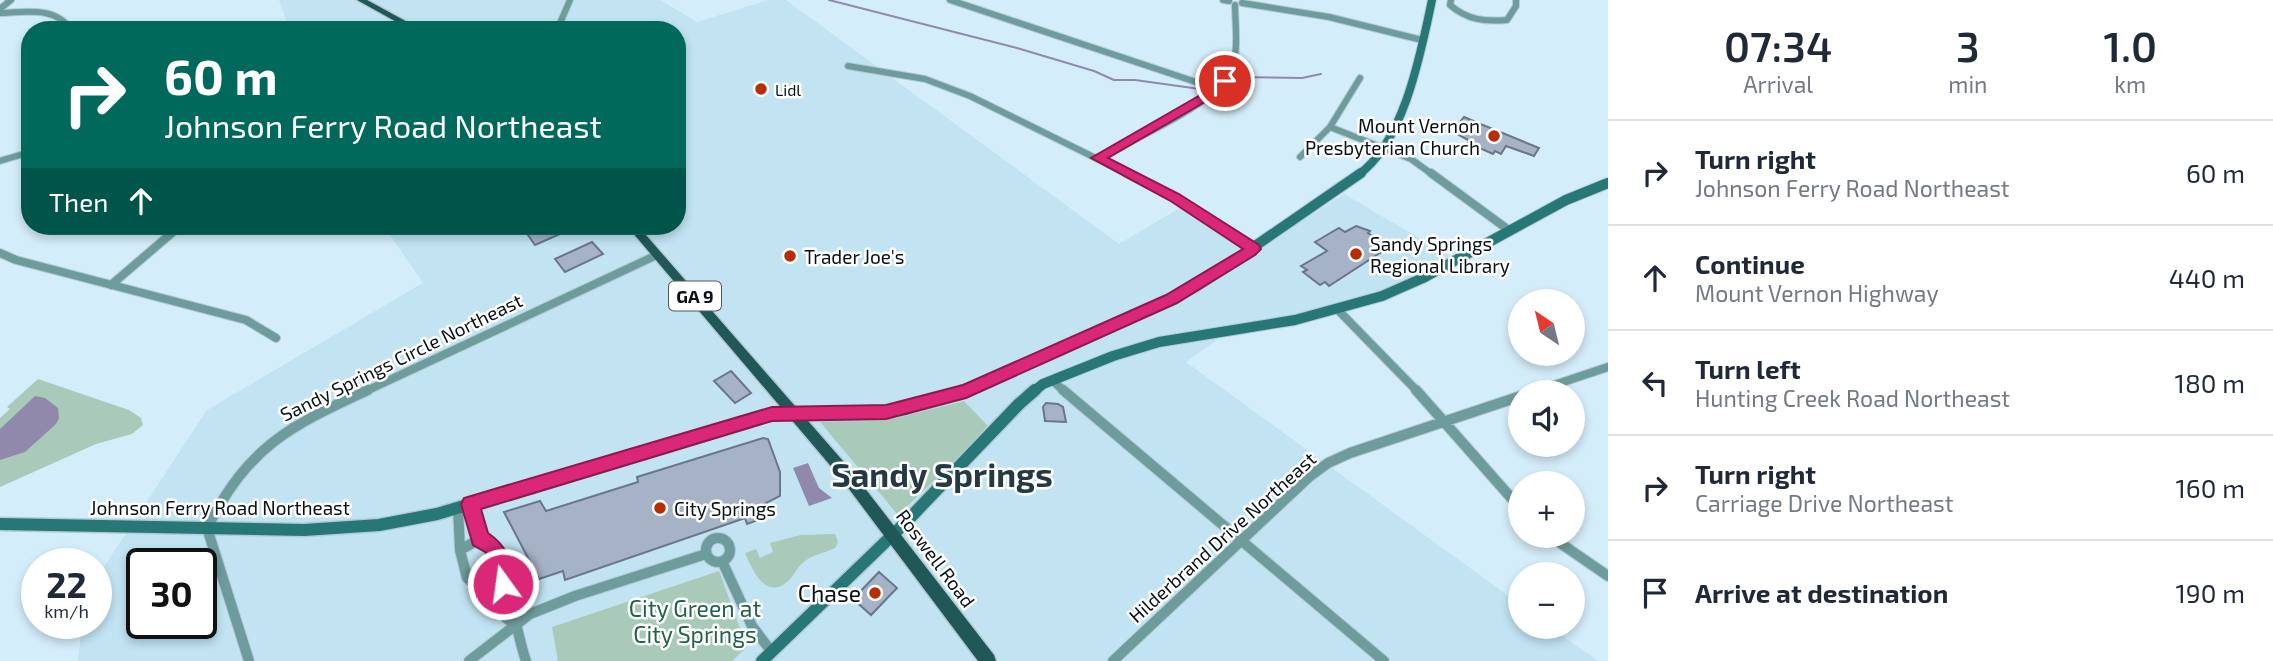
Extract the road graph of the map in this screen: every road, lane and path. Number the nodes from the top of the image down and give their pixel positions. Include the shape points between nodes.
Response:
1 (11, 0) edge
2 (361, 0) edge
3 (570, 0) edge
4 (950, 0) edge
5 (1223, 0) edge
6 (1432, 0) edge
7 (1451, 0) edge
8 (1516, 0) edge
9 (1235, 2) edge
10 (0, 11) edge
11 (65, 21) edge
12 (401, 21) edge
13 (561, 21) edge
14 (1422, 40) junction
15 (848, 66) dead end
16 (1360, 78) dead end
17 (1217, 89) junction
18 (1330, 127) junction
19 (1384, 147) junction
20 (21, 155) edge
21 (1097, 158) junction
22 (1300, 158) dead end
23 (0, 161) edge
24 (1608, 183) edge
25 (1510, 231) junction
26 (169, 235) edge
27 (640, 235) edge
28 (1253, 249) junction
29 (0, 253) edge
30 (657, 255) junction
31 (111, 285) junction
32 (1338, 310) junction
33 (276, 338) dead end
34 (1608, 367) edge
35 (1052, 380) junction
36 (1569, 380) edge
37 (1508, 400) edge
38 (795, 412) junction
39 (1446, 421) junction
40 (1508, 494) edge
41 (464, 506) junction
42 (1, 527) edge
43 (207, 528) junction
44 (891, 534) junction
45 (480, 538) junction
46 (1241, 541) junction
47 (1567, 548) edge
48 (460, 550) junction
49 (706, 554) junction
50 (722, 561) junction
51 (1608, 576) edge
52 (503, 584) junction
53 (488, 594) junction
54 (514, 624) junction
55 (766, 656) edge
56 (249, 661) edge
57 (469, 661) edge
58 (526, 661) edge
59 (988, 661) edge
60 (1113, 661) edge
61 (1384, 661) edge

1 - 10 street
2 - 12 main road
3 - 13 street
4 - 17 street
5 - 9 street
6 - 14 street, Johnson Ferry Road Northeast
7 - 8 street via 1456,11 1470,18 1495,21 1507,20
9 - 14 street via 1329,17
9 - 17 street via 1233,62
10 - 11 street via 51,14
14 - 19 street, Johnson Ferry Road Northeast via 1395,127
15 - 21 street via 946,86
16 - 18 street
17 - 21 street
18 - 19 street
18 - 22 street
19 - 25 street via 1411,159
19 - 28 street, Johnson Ferry Road Northeast via 1352,181
20 - 23 street
21 - 28 street via 1174,197
24 - 25 street
25 - 32 street via 1423,278
26 - 31 street
27 - 30 main road, Roswell Road / GA 9
28 - 38 street, Johnson Ferry Road Northeast via 1184,292 966,391 866,414
29 - 31 street
30 - 38 main road, Roswell Road / GA 9
30 - 43 street, Sandy Springs Circle Northeast via 293,425 230,488
31 - 33 street via 246,320
32 - 35 street via 1180,337
32 - 39 street
34 - 36 street
35 - 44 street via 1019,404
35 - 46 street
37 - 39 street, Hilderbrand Drive Northeast
38 - 41 street, Johnson Ferry Road Northeast via 762,417
38 - 44 main road, Roswell Road / GA 9
39 - 40 street
39 - 46 street, Hilderbrand Drive Northeast via 1328,463
41 - 43 street, Johnson Ferry Road Northeast via 412,520 340,529
41 - 45 street
41 - 48 street
42 - 43 street, Johnson Ferry Road Northeast
43 - 56 street
44 - 55 street
44 - 59 main road, Roswell Road / GA 9
45 - 48 street
45 - 52 street via 501,558
46 - 60 street, Hilderbrand Drive Northeast
46 - 61 street
47 - 51 street
48 - 53 street via 467,578
49 - 50 street
49 - 50 street via 712,541 724,540 730,552
49 - 54 street via 575,596
50 - 55 street
52 - 53 street
52 - 54 street via 515,608
53 - 54 street
54 - 57 street
54 - 58 street

